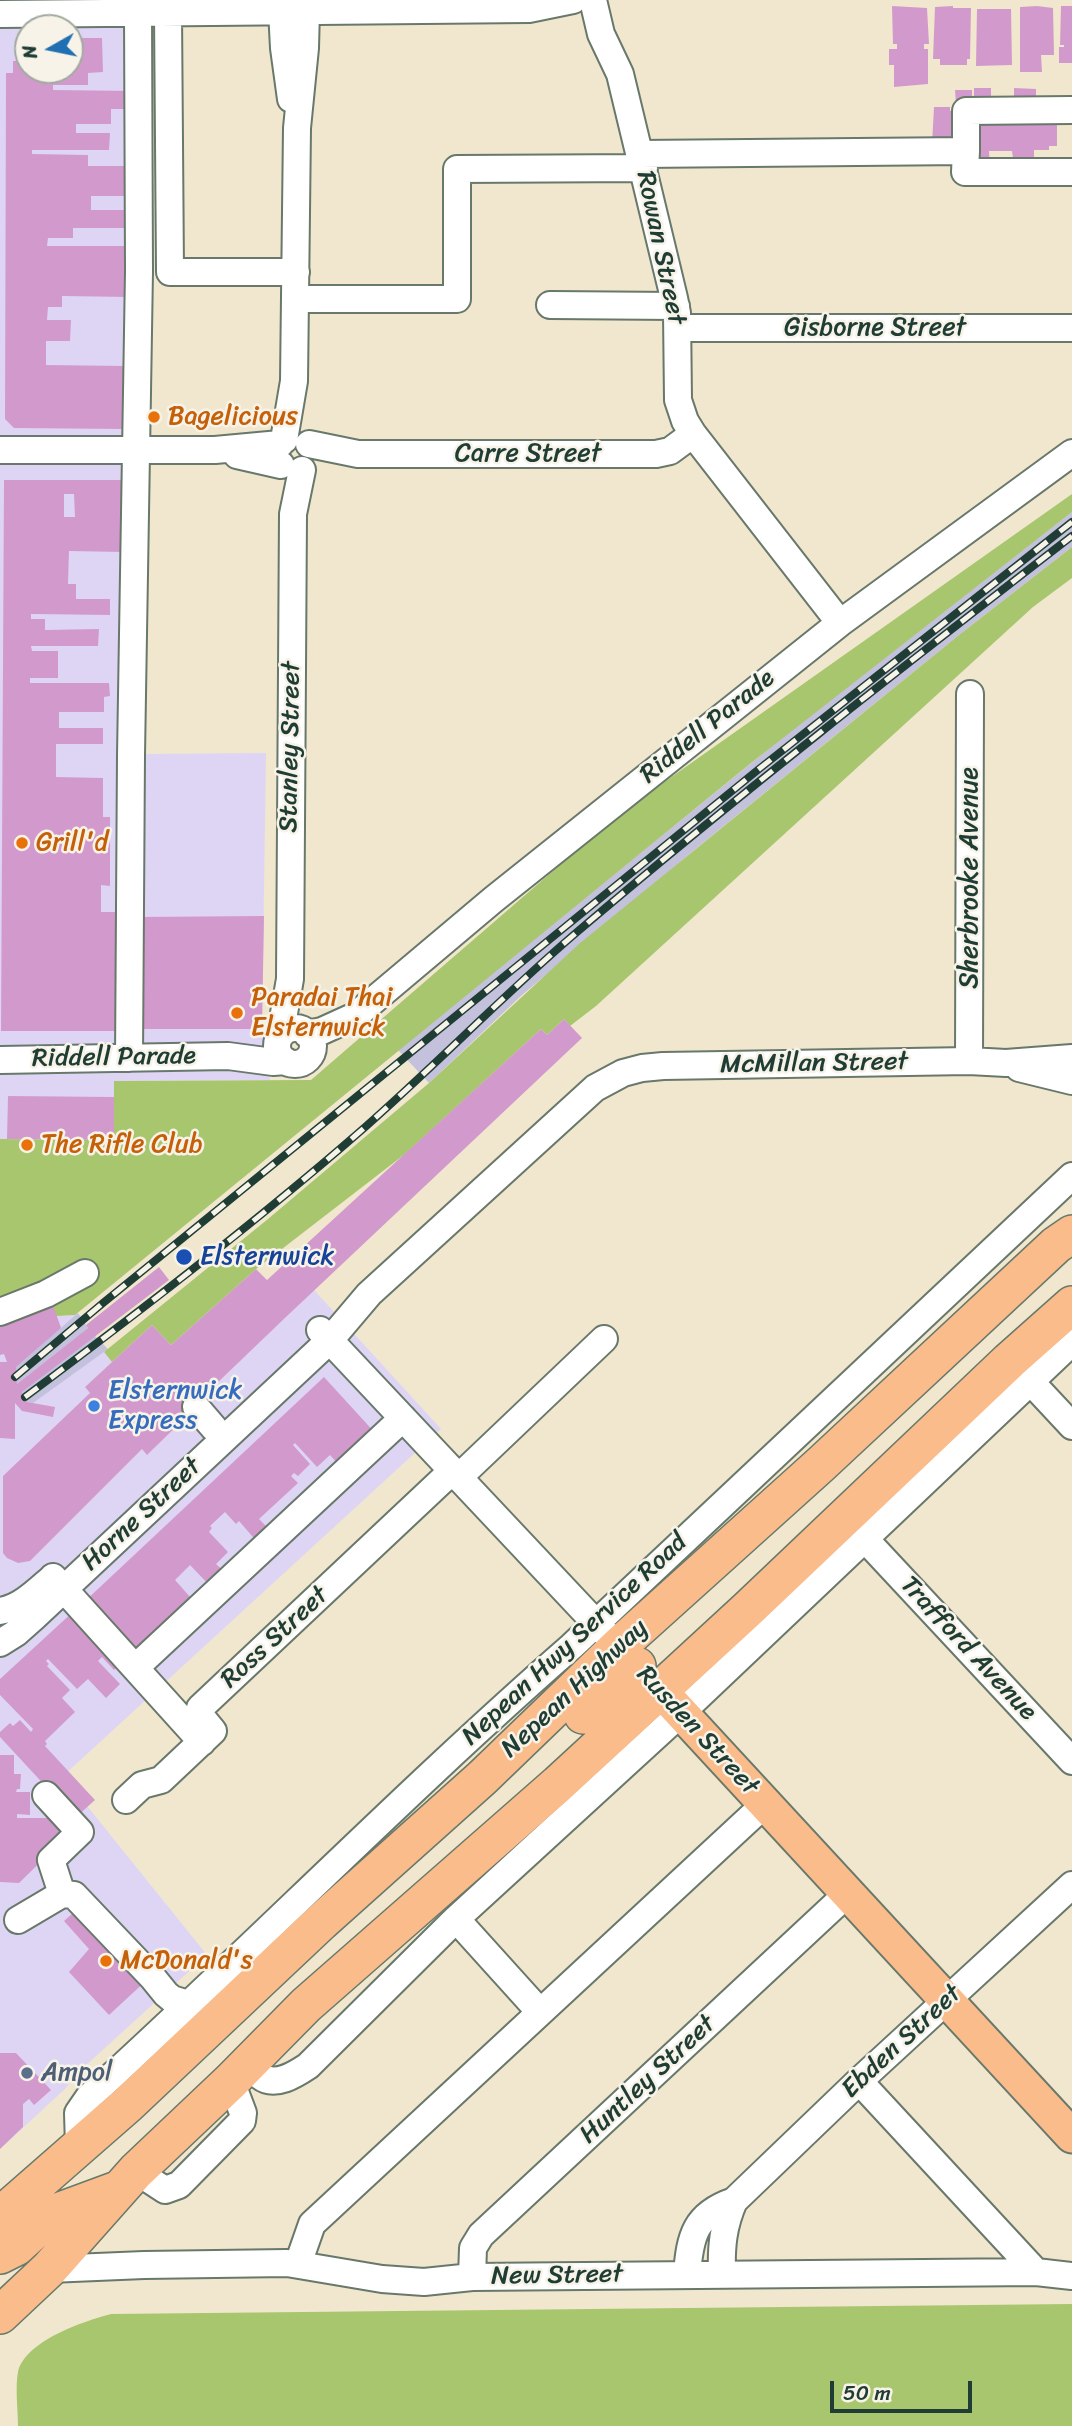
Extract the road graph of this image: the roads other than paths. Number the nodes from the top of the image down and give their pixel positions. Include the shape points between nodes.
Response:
1 (573, 0) edge
2 (593, 0) edge
3 (610, 0) edge
4 (103, 7) edge
5 (294, 10) junction
6 (138, 13) junction
7 (168, 13) junction
8 (0, 14) edge
9 (620, 74) junction
10 (1072, 110) edge
11 (966, 151) junction
12 (642, 161) junction
13 (1072, 172) edge
14 (139, 271) junction
15 (170, 272) junction
16 (296, 272) junction
17 (296, 299) junction
18 (550, 305) dead end
19 (677, 317) junction
20 (1072, 328) edge
21 (693, 434) junction
22 (0, 450) edge
23 (135, 452) junction
24 (1072, 453) edge
25 (294, 454) junction
26 (840, 623) junction
27 (970, 694) dead end
28 (294, 1043) junction
29 (129, 1058) junction
30 (1072, 1058) edge
31 (0, 1060) edge
32 (970, 1062) junction
33 (1006, 1063) junction
34 (623, 1073) joint
35 (1072, 1081) edge
36 (1072, 1176) edge
37 (1072, 1234) edge
38 (85, 1273) dead end
39 (1072, 1305) edge
40 (0, 1312) edge
41 (325, 1335) junction
42 (604, 1339) dead end
43 (1072, 1342) edge
44 (1030, 1381) junction
45 (196, 1407) dead end
46 (403, 1418) junction
47 (227, 1423) junction
48 (1072, 1426) edge
49 (455, 1474) junction
50 (864, 1538) junction
51 (58, 1583) junction
52 (0, 1611) edge
53 (0, 1643) edge
54 (136, 1667) junction
55 (649, 1672) junction
56 (202, 1742) junction
57 (1072, 1761) edge
58 (46, 1795) dead end
59 (126, 1801) dead end
60 (765, 1804) junction
61 (1072, 1885) edge
62 (62, 1894) junction
63 (847, 1894) junction
64 (456, 1919) junction
65 (18, 1920) dead end
66 (946, 2001) junction
67 (188, 2004) junction
68 (540, 2012) junction
69 (165, 2047) junction
70 (240, 2072) junction
71 (859, 2081) junction
72 (1072, 2136) edge
73 (79, 2146) junction
74 (127, 2180) junction
75 (734, 2201) junction
76 (0, 2216) edge
77 (0, 2255) edge
78 (298, 2264) junction
79 (50, 2269) junction
80 (1036, 2272) junction
81 (687, 2274) junction
82 (722, 2274) junction
83 (1070, 2275) edge
84 (472, 2277) junction
85 (0, 2315) edge

1 - 5 street via 529,9
2 - 9 street, Rowan Street via 601,34
3 - 9 street, Rowan Street
4 - 6 street
4 - 8 street
5 - 7 street
5 - 16 street, Stanley Street via 287,80 297,128
6 - 7 street
6 - 14 street
7 - 15 street
9 - 12 street, Rowan Street
10 - 11 street via 966,111
11 - 12 street
11 - 13 street via 965,172
12 - 17 street via 457,169 457,299
12 - 19 street, Rowan Street
14 - 15 street
14 - 23 street
15 - 16 street
16 - 17 street, Stanley Street
17 - 25 street, Stanley Street
18 - 19 street, Gisborne Street
19 - 20 street, Gisborne Street
19 - 21 street, Rowan Street via 678,400
21 - 25 street, Carre Street via 670,451 656,454
21 - 26 street, Rowan Street
22 - 23 street, Carre Street
23 - 25 street, Carre Street
23 - 29 street
24 - 26 street, Riddell Parade
25 - 28 street, Stanley Street via 290,979
26 - 28 street, Riddell Parade via 355,1016
27 - 32 street, Sherbrooke Avenue
28 - 29 street, Riddell Parade via 228,1056
29 - 31 street, Riddell Parade
30 - 33 street, McMillan Street
32 - 33 street, McMillan Street
32 - 34 street, McMillan Street via 663,1066
33 - 35 street, McMillan Street
34 - 41 street, Horne Street via 595,1088
36 - 55 street, Nepean Hwy Service Road
37 - 55 highway, Nepean Highway via 820,1465
38 - 40 street
39 - 55 highway, Nepean Highway via 748,1609
41 - 46 street, Rusden Street
41 - 47 street, Horne Street
42 - 49 street
43 - 44 street, Nepean Hwy Service Road
44 - 48 street
44 - 50 street, Nepean Hwy Service Road
45 - 47 street
46 - 49 street, Rusden Street
46 - 54 street
47 - 51 street, Horne Street
49 - 55 street, Rusden Street
49 - 56 street, Ross Street via 200,1708 199,1714 213,1731
50 - 55 street, Nepean Hwy Service Road
50 - 57 street, Trafford Avenue
51 - 52 street, Horne Street
51 - 53 street, Horne Street via 16,1633
51 - 54 street
54 - 56 street
55 - 60 main road, Rusden Street
55 - 64 street, Nepean Hwy Service Road
55 - 67 street, Nepean Hwy Service Road via 345,1853
55 - 69 highway, Nepean Highway via 553,1742 482,1778 361,1886
55 - 70 highway, Nepean Highway via 500,1835 342,1972
56 - 59 street via 161,1780 145,1784
58 - 62 street via 80,1832 51,1860
60 - 63 main road, Rusden Street
60 - 68 street
61 - 66 street, Ebden Street
62 - 65 street
62 - 67 street via 74,1895 166,1994
63 - 66 main road, Rusden Street
63 - 84 street, Huntley Street via 481,2235 473,2248
64 - 68 street
64 - 70 street, Nepean Hwy Service Road via 302,2070 273,2081
66 - 71 street, Ebden Street
66 - 72 main road, Rusden Street
67 - 69 street, Nepean Hwy Service Road
68 - 78 street via 312,2224
69 - 73 highway, Nepean Highway
69 - 73 street, Nepean Hwy Service Road via 80,2106
70 - 74 highway, Nepean Highway
71 - 75 street, Ebden Street
71 - 80 street
73 - 76 highway, Nepean Highway
74 - 77 highway via 52,2214 16,2247
74 - 79 highway, Nepean Highway
75 - 81 street, Ebden Street via 717,2207 701,2221
75 - 82 street, Ebden Street via 723,2236
78 - 79 street, New Street
78 - 84 street, New Street via 408,2282
79 - 85 highway, Nepean Highway
80 - 82 street, New Street
80 - 83 street, New Street
81 - 82 street, New Street
81 - 84 street, New Street

